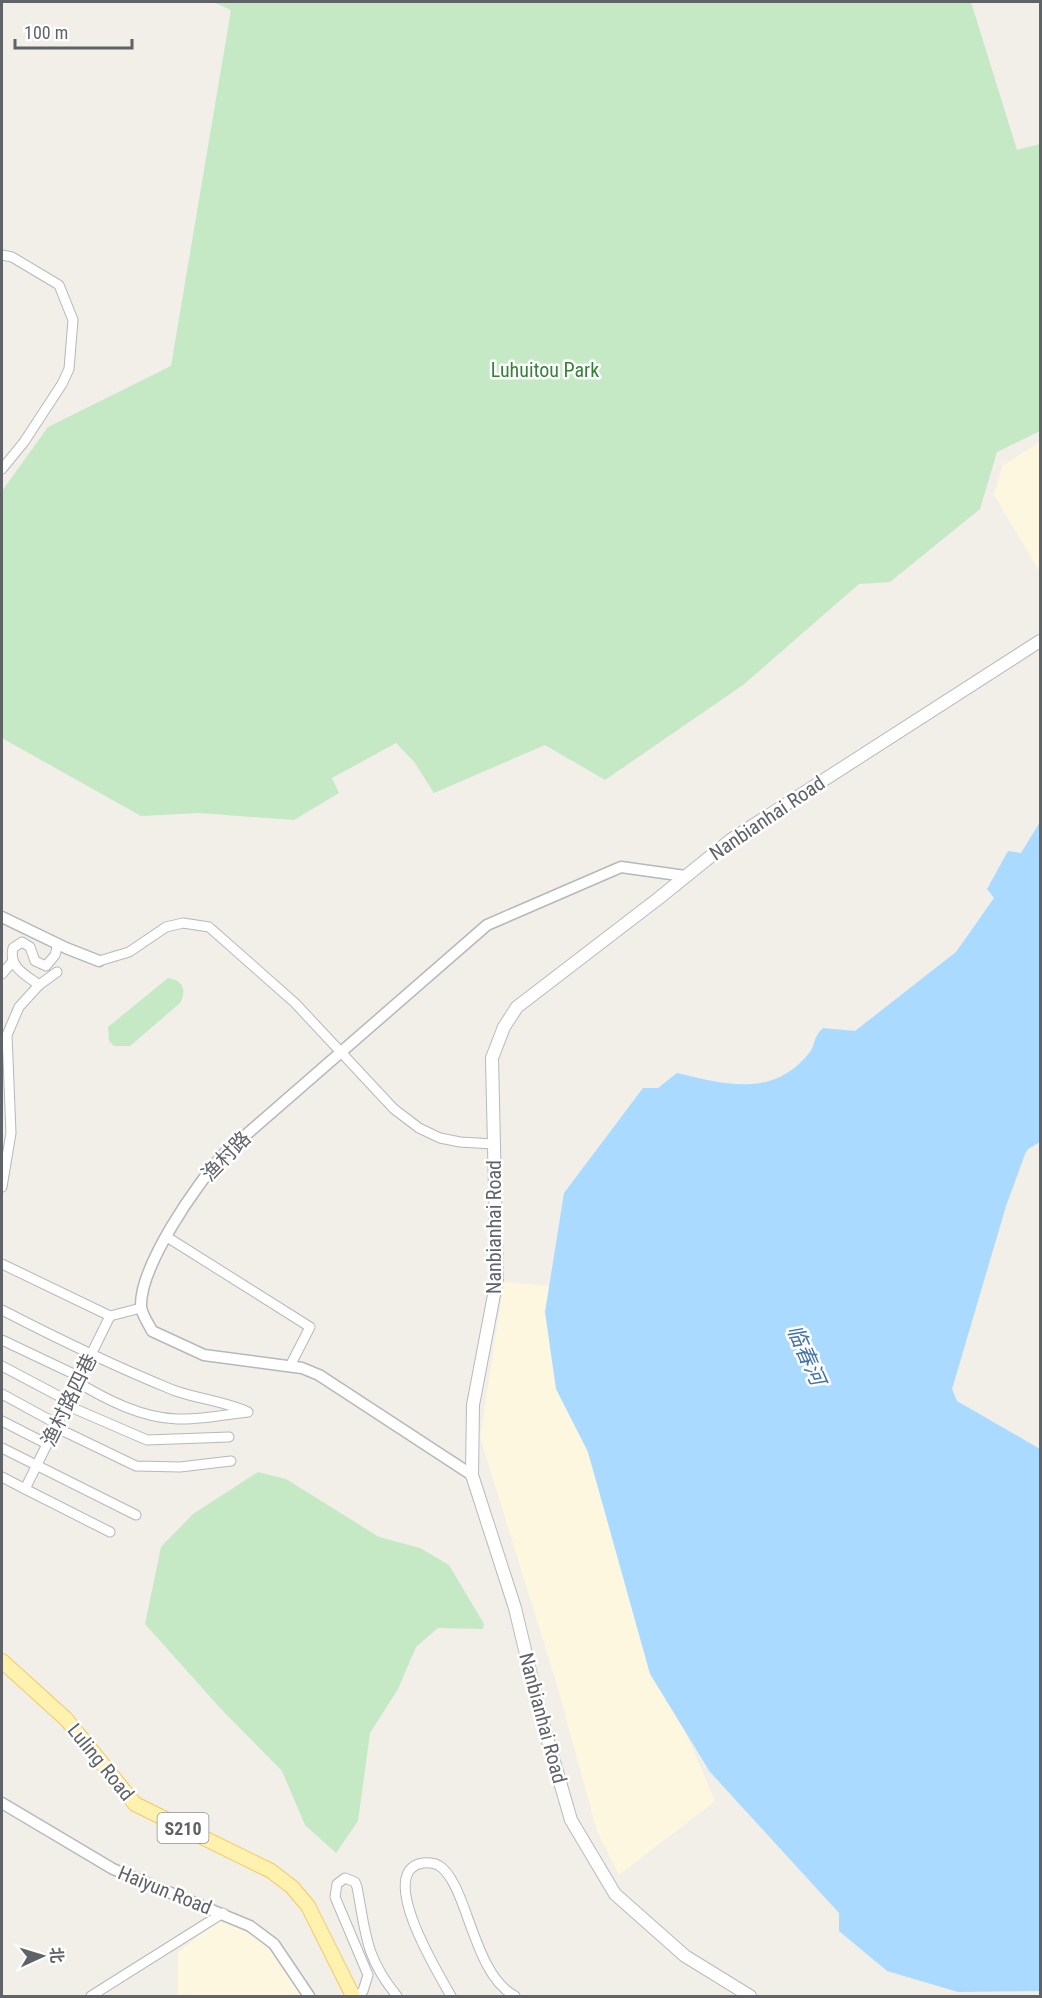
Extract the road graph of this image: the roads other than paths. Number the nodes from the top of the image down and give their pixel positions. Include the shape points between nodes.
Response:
1 (2, 255) edge
2 (2, 470) edge
3 (1041, 641) edge
4 (685, 876) junction
5 (2, 917) edge
6 (58, 945) junction
7 (13, 961) junction
8 (99, 961) joint
9 (57, 972) dead end
10 (2, 974) edge
11 (39, 985) junction
12 (341, 1050) junction
13 (493, 1144) junction
14 (2, 1186) edge
15 (167, 1238) junction
16 (2, 1264) edge
17 (141, 1308) junction
18 (2, 1310) edge
19 (110, 1316) junction
20 (2, 1340) edge
21 (91, 1355) junction
22 (2, 1366) edge
23 (290, 1366) junction
24 (79, 1380) junction
25 (2, 1394) edge
26 (67, 1403) junction
27 (2, 1421) edge
28 (56, 1425) junction
29 (229, 1437) dead end
30 (47, 1444) junction
31 (2, 1448) edge
32 (231, 1461) dead end
33 (36, 1466) junction
34 (472, 1475) junction
35 (2, 1478) edge
36 (25, 1489) junction
37 (136, 1515) dead end
38 (110, 1532) dead end
39 (2, 1661) edge
40 (2, 1803) edge
41 (223, 1913) junction
42 (91, 1996) edge
43 (309, 1996) edge
44 (353, 1996) edge
45 (358, 1996) edge
46 (397, 1996) edge
47 (451, 1996) edge
48 (514, 1996) edge
49 (750, 1996) edge

1 - 2 street via 58,285 73,320 66,377
3 - 4 main road, Nanbianhai Road via 732,839
4 - 12 street, 渔村路 via 621,867 487,925
4 - 13 main road, Nanbianhai Road via 517,1007 492,1058
5 - 6 street
6 - 7 street via 46,966 35,961 30,947 22,942 13,948
6 - 8 street
7 - 10 street
7 - 11 street via 19,971
8 - 12 street via 129,952 166,927 183,923 209,927
9 - 11 street
11 - 14 street via 20,1007 7,1035 11,1133
12 - 13 street via 394,1109 419,1128 440,1138
12 - 15 street, 渔村路 via 224,1154 203,1177
13 - 34 main road, Nanbianhai Road via 497,1279 473,1405
15 - 17 street, 渔村路 via 145,1279
15 - 23 street via 310,1327
16 - 19 street
17 - 19 street
17 - 23 street via 152,1331 204,1355
18 - 21 street
19 - 21 street, 渔村路四巷
20 - 24 street
21 - 24 street, 渔村路四巷
21 - 24 street via 176,1391 228,1403 248,1412 176,1419 107,1400
22 - 26 street
23 - 34 street via 320,1375
24 - 26 street, 渔村路四巷
25 - 28 street
26 - 28 street, 渔村路四巷
26 - 29 street via 147,1440
27 - 30 street
28 - 30 street, 渔村路四巷
28 - 32 street via 136,1466 180,1467
30 - 33 street, 渔村路四巷
31 - 33 street
33 - 36 street, 渔村路四巷
33 - 37 street
34 - 49 main road, Nanbianhai Road via 515,1608 571,1820 615,1894 685,1956
35 - 36 street
36 - 38 street
39 - 44 main road, Luling Road / S210 via 66,1719 135,1804 271,1871 292,1887 308,1906
40 - 41 street, Haiyun Road via 113,1869
41 - 42 street
41 - 43 street, Haiyun Road via 274,1944
45 - 46 street via 368,1975 335,1897 336,1884 345,1878 355,1882 365,1941 383,1979
47 - 48 street via 417,1931 403,1884 408,1870 419,1864 435,1863 449,1872 485,1962 506,1992

